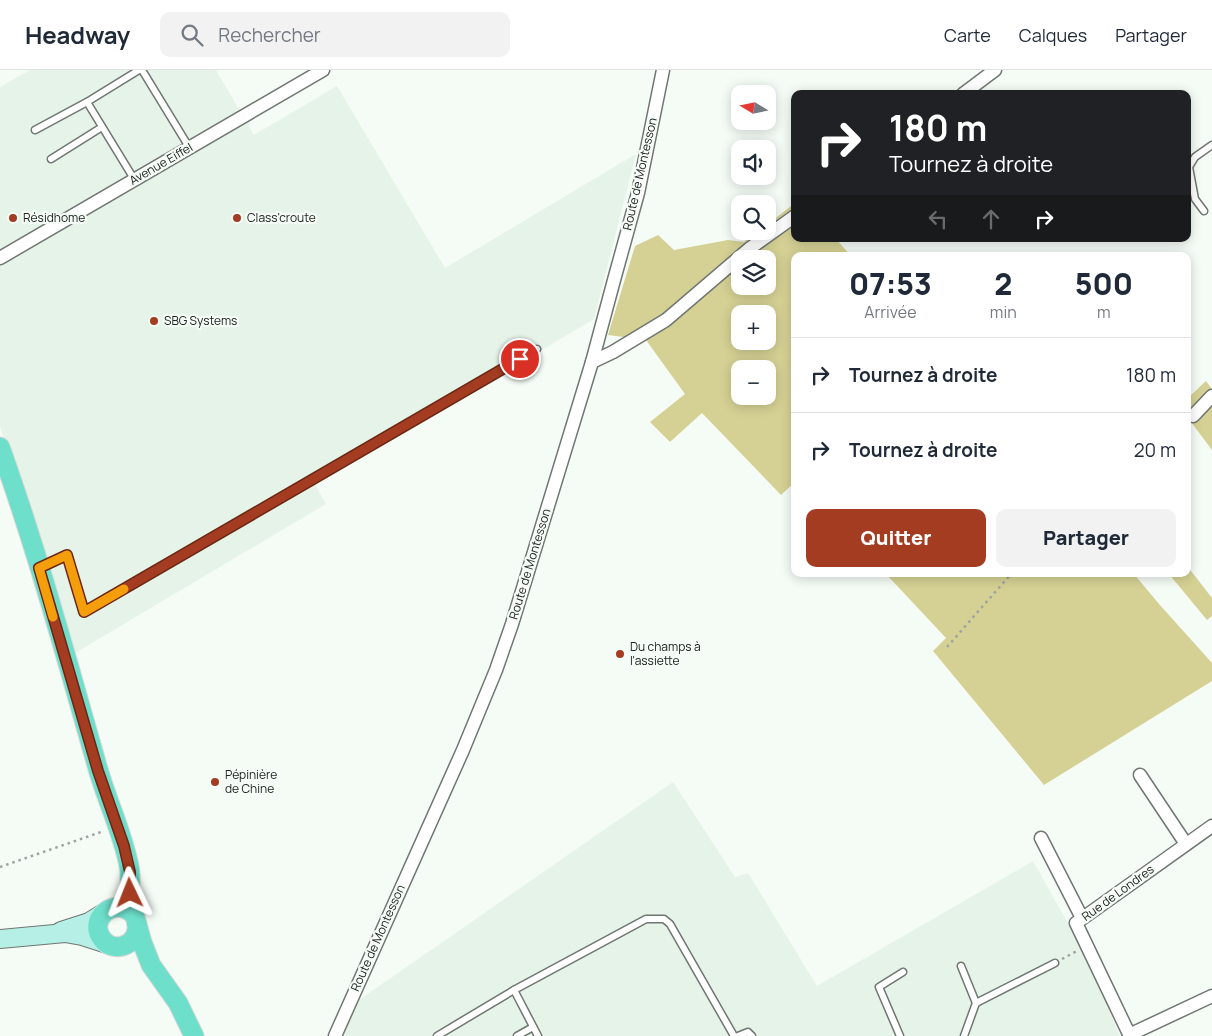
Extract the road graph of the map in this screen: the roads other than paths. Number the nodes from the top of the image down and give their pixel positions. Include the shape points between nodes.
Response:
1 (140, 70) edge
2 (323, 70) edge
3 (663, 70) edge
4 (995, 70) edge
5 (968, 90) edge
6 (87, 102) junction
7 (102, 127) junction
8 (35, 130) dead end
9 (1212, 145) edge
10 (189, 147) junction
11 (51, 159) dead end
12 (1191, 164) edge
13 (1191, 178) edge
14 (134, 179) junction
15 (1204, 211) dead end
16 (791, 219) edge
17 (0, 258) edge
18 (537, 349) dead end
19 (592, 362) junction
20 (1212, 396) edge
21 (1193, 416) dead end
22 (0, 447) edge
23 (39, 568) junction
24 (1140, 775) dead end
25 (1212, 826) edge
26 (1041, 838) dead end
27 (1186, 844) junction
28 (126, 857) junction
29 (105, 912) junction
30 (1082, 918) junction
31 (136, 920) junction
32 (51, 934) junction
33 (0, 939) edge
34 (112, 946) junction
35 (1055, 963) road end
36 (961, 966) dead end
37 (902, 972) dead end
38 (158, 976) junction
39 (514, 990) junction
40 (1212, 996) edge
41 (976, 1002) junction
42 (533, 1027) junction
43 (194, 1036) edge
44 (335, 1036) edge
45 (437, 1036) edge
46 (516, 1036) edge
47 (538, 1036) edge
48 (734, 1036) edge
49 (738, 1036) edge
50 (752, 1036) edge
51 (900, 1036) edge
52 (964, 1036) edge
53 (1130, 1036) edge

1 - 6 lane
1 - 10 lane
2 - 10 street, Avenue Eiffel
3 - 19 street, Route de Montesson via 638,193
4 - 5 street
6 - 7 lane
6 - 8 lane
7 - 11 lane
7 - 14 lane
9 - 12 lane
10 - 14 street, Avenue Eiffel
13 - 15 lane via 1195,199
14 - 17 street, Avenue Eiffel
16 - 19 street via 749,249 666,320
18 - 23 lane via 84,612 67,555
19 - 44 street, Route de Montesson via 496,670
20 - 21 street
22 - 23 main road
23 - 28 main road
24 - 27 street
25 - 27 street, Rue de Londres
26 - 30 street
27 - 30 street, Rue de Londres
28 - 29 main road via 124,881
28 - 31 main road via 130,872 130,899
29 - 31 main road via 121,907
29 - 32 main road via 82,925
29 - 34 main road via 98,922 98,930 103,940
30 - 53 street, Rue de Londres via 1076,923
31 - 34 main road via 136,934 132,941 124,946
31 - 38 main road via 147,957
32 - 33 main road
32 - 34 main road via 82,936
34 - 38 main road via 130,954
35 - 41 lane
36 - 41 lane
37 - 51 lane via 879,986
38 - 43 main road via 178,1002
39 - 42 lane
39 - 45 lane
39 - 48 lane via 646,919 664,919 670,924
40 - 53 street
41 - 52 lane
42 - 46 lane
42 - 47 lane
49 - 50 lane via 748,1032

